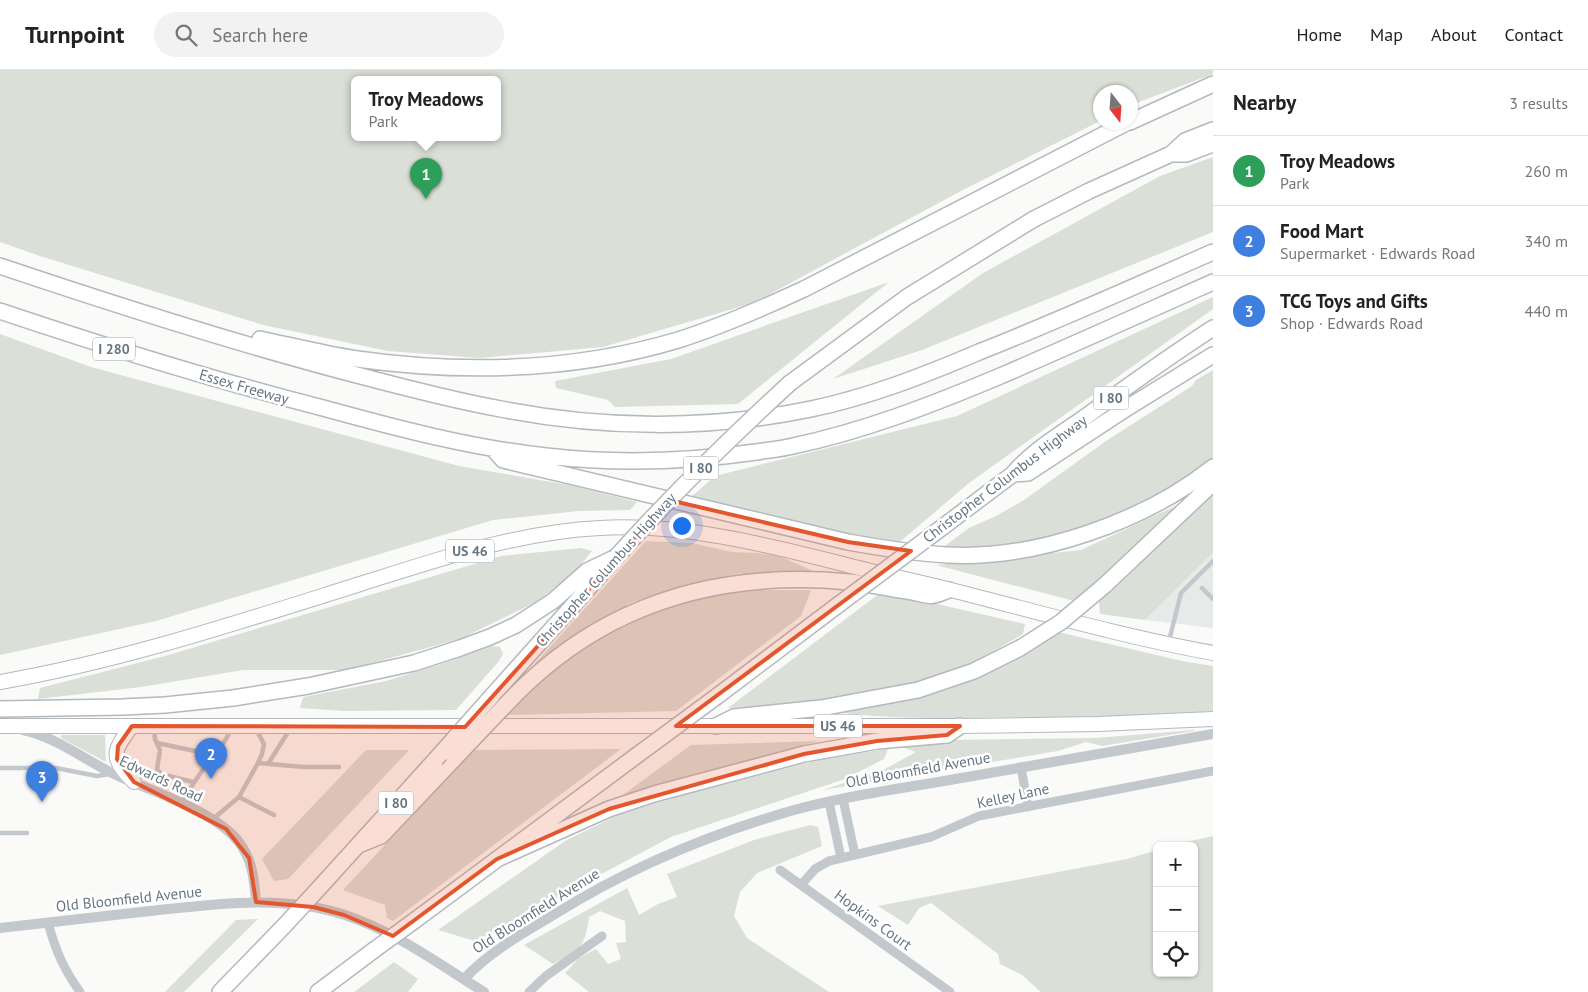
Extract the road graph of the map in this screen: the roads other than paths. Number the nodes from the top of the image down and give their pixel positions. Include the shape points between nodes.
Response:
1 (1213, 84) edge
2 (1138, 118) edge
3 (1114, 130) edge
4 (1213, 130) edge
5 (1213, 144) edge
6 (1171, 154) junction
7 (1213, 252) edge
8 (0, 266) edge
9 (1213, 282) edge
10 (0, 311) edge
11 (187, 326) junction
12 (1213, 328) edge
13 (1213, 355) edge
14 (492, 448) junction
15 (1213, 467) edge
16 (1012, 474) junction
17 (1213, 482) edge
18 (616, 557) junction
19 (1213, 561) edge
20 (1202, 588) dead end
21 (949, 590) junction
22 (1213, 599) edge
23 (1168, 645) junction
24 (1213, 653) edge
25 (2, 681) edge
26 (0, 710) edge
27 (1213, 719) edge
28 (3, 726) edge
29 (132, 726) junction
30 (154, 726) junction
31 (232, 726) junction
32 (254, 726) junction
33 (291, 726) junction
34 (716, 726) junction
35 (960, 726) junction
36 (1213, 734) edge
37 (157, 743) junction
38 (214, 754) junction
39 (258, 763) junction
40 (268, 764) junction
41 (338, 766) dead end
42 (1020, 767) junction
43 (0, 768) edge
44 (1213, 771) edge
45 (113, 774) junction
46 (134, 782) junction
47 (193, 782) junction
48 (239, 797) junction
49 (844, 799) junction
50 (829, 802) junction
51 (181, 804) junction
52 (1028, 807) junction
53 (274, 815) dead end
54 (213, 820) junction
55 (0, 833) edge
56 (27, 833) dead end
57 (357, 846) junction
58 (855, 855) junction
59 (842, 858) junction
60 (497, 859) junction
61 (780, 870) dead end
62 (801, 885) junction
63 (256, 902) junction
64 (48, 923) junction
65 (0, 928) edge
66 (602, 936) dead end
67 (464, 980) junction
68 (80, 992) edge
69 (220, 992) edge
70 (318, 992) edge
71 (484, 992) edge
72 (529, 992) edge
73 (950, 992) edge

1 - 2 highway
3 - 11 highway via 786,298 716,327 635,351 535,366 456,368 357,359
4 - 6 highway via 1185,141
5 - 6 highway, Christopher Columbus Highway / I 80 via 1186,154
6 - 18 highway, Christopher Columbus Highway / I 80, bridge via 1082,194 1000,238 907,297 790,384 691,478
7 - 11 highway via 928,374 813,409 715,423 619,423 503,410 300,360
8 - 11 highway
9 - 14 highway, Essex Freeway via 935,403 864,428 790,447 722,457 645,461 546,456
10 - 14 highway, Essex Freeway / I 280 via 157,362 273,395
12 - 16 highway, Christopher Columbus Highway / I 80 via 1054,439
13 - 16 highway via 1028,473
14 - 15 highway via 503,460 596,483 848,542 947,555 1012,551 1082,535 1153,506
16 - 60 highway, Christopher Columbus Highway / I 80, bridge
17 - 34 highway, bridge via 1105,585 1061,622 1020,648 974,671 918,690 821,708 734,717
18 - 26 highway via 587,572 553,601 516,624 482,640 414,662 308,686 233,698 139,706
18 - 57 highway, Christopher Columbus Highway / I 80, bridge
19 - 23 lane via 1181,593
20 - 22 lane
21 - 23 highway, US 46
21 - 25 highway, US 46 via 826,559 710,535 657,529 575,530 480,548 127,655
21 - 57 highway, bridge via 934,596 850,582 754,582 692,592 635,610 551,661 381,836
23 - 24 highway, US 46
27 - 35 highway, US 46
28 - 29 highway, US 46
28 - 45 street, Edwards Road via 40,735
29 - 30 highway, US 46
29 - 46 highway via 116,753 119,766
30 - 31 highway, US 46
30 - 37 lane
31 - 32 highway, US 46
31 - 38 lane via 226,741
32 - 33 highway, US 46
32 - 39 lane via 264,744
33 - 34 highway, US 46
33 - 40 lane
34 - 35 highway, US 46
35 - 60 highway via 947,735 876,741 804,754 654,794 609,809
36 - 42 street, Old Bloomfield Avenue
37 - 38 lane
37 - 47 lane via 160,750 157,769 161,774
38 - 47 lane
39 - 40 lane
39 - 48 lane
40 - 41 lane
42 - 49 street, Old Bloomfield Avenue
42 - 52 street
43 - 45 lane via 56,768 97,776
44 - 52 street, Kelley Lane
45 - 46 street, Edwards Road
46 - 51 street, Edwards Road
47 - 51 lane
48 - 53 lane
48 - 54 lane
49 - 50 street, Old Bloomfield Avenue
49 - 58 street
50 - 59 street
50 - 67 street, Old Bloomfield Avenue via 713,836 625,875 572,903 505,945 476,966
51 - 54 street, Edwards Road
52 - 58 street, Kelley Lane via 979,816 932,837
54 - 63 street, Edwards Road via 238,841 249,858
55 - 56 lane
57 - 69 highway, Christopher Columbus Highway / I 80, bridge
58 - 59 street, Kelley Lane
59 - 62 street, Kelley Lane via 821,865
60 - 70 highway, Christopher Columbus Highway / I 80, bridge
61 - 62 street, Hopkins Court
62 - 73 street, Hopkins Court
63 - 64 street, Old Bloomfield Avenue
63 - 67 street, Old Bloomfield Avenue via 313,907 344,915 420,951
64 - 65 street, Old Bloomfield Avenue
64 - 68 street via 56,953
66 - 72 street
67 - 71 street

